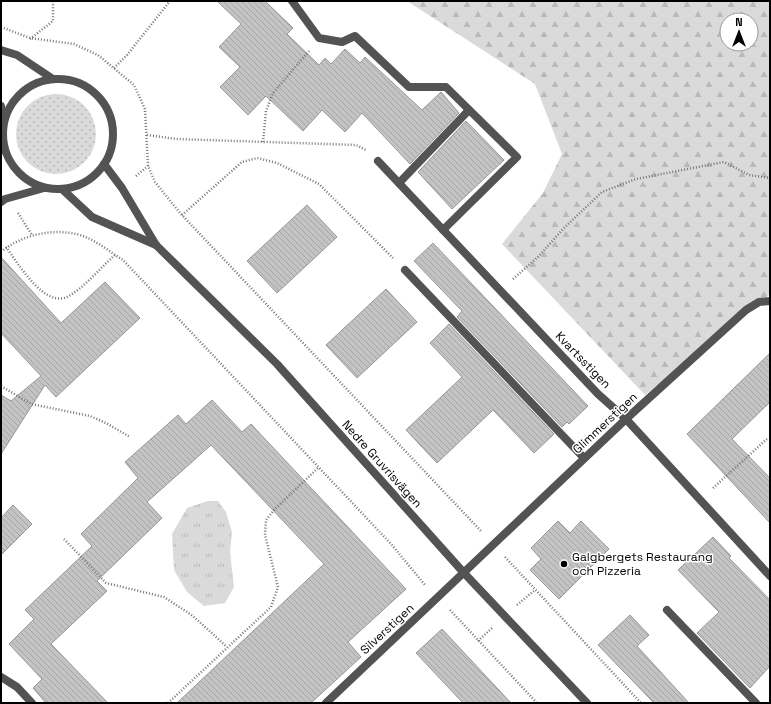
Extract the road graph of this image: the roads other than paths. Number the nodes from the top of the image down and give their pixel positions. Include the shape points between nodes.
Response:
1 (292, 1) edge
2 (1, 50) edge
3 (53, 79) junction
4 (1, 106) edge
5 (469, 110) junction
6 (3, 124) junction
7 (2, 148) edge
8 (378, 161) road end
9 (104, 164) junction
10 (399, 183) junction
11 (44, 188) junction
12 (62, 189) junction
13 (1, 202) edge
14 (443, 230) junction
15 (156, 245) junction
16 (405, 270) road end
17 (770, 302) edge
18 (626, 419) junction
19 (584, 458) junction
20 (464, 573) junction
21 (770, 576) edge
22 (667, 610) dead end
23 (1, 677) edge
24 (32, 703) edge
25 (326, 703) edge
26 (587, 703) edge
27 (756, 703) edge

1 - 5 street via 319,38 342,42 355,36 409,87 446,88
2 - 3 street via 17,55
3 - 6 street via 39,82 21,93 7,110
3 - 9 street via 75,81 102,101 112,121 113,132 110,154
4 - 6 street
5 - 10 street
5 - 14 street via 517,157
6 - 7 street
7 - 11 street via 23,177
8 - 10 street, Kvartsstigen
9 - 12 street via 82,184
9 - 15 street, Nedre Gruvrisvägen via 122,188
10 - 14 street, Kvartsstigen
11 - 12 street
11 - 13 street
12 - 15 street, Nedre Gruvrisvägen via 92,217
14 - 18 street, Kvartsstigen via 598,394
15 - 20 street, Nedre Gruvrisvägen via 277,364
16 - 19 street
17 - 18 street, Glimmerstigen via 759,302 746,310
18 - 19 street, Glimmerstigen
18 - 21 street, Kvartsstigen
19 - 20 street, Glimmerstigen
20 - 25 street, Silverstigen
20 - 26 street, Nedre Gruvrisvägen
22 - 27 street
23 - 24 street via 17,687

